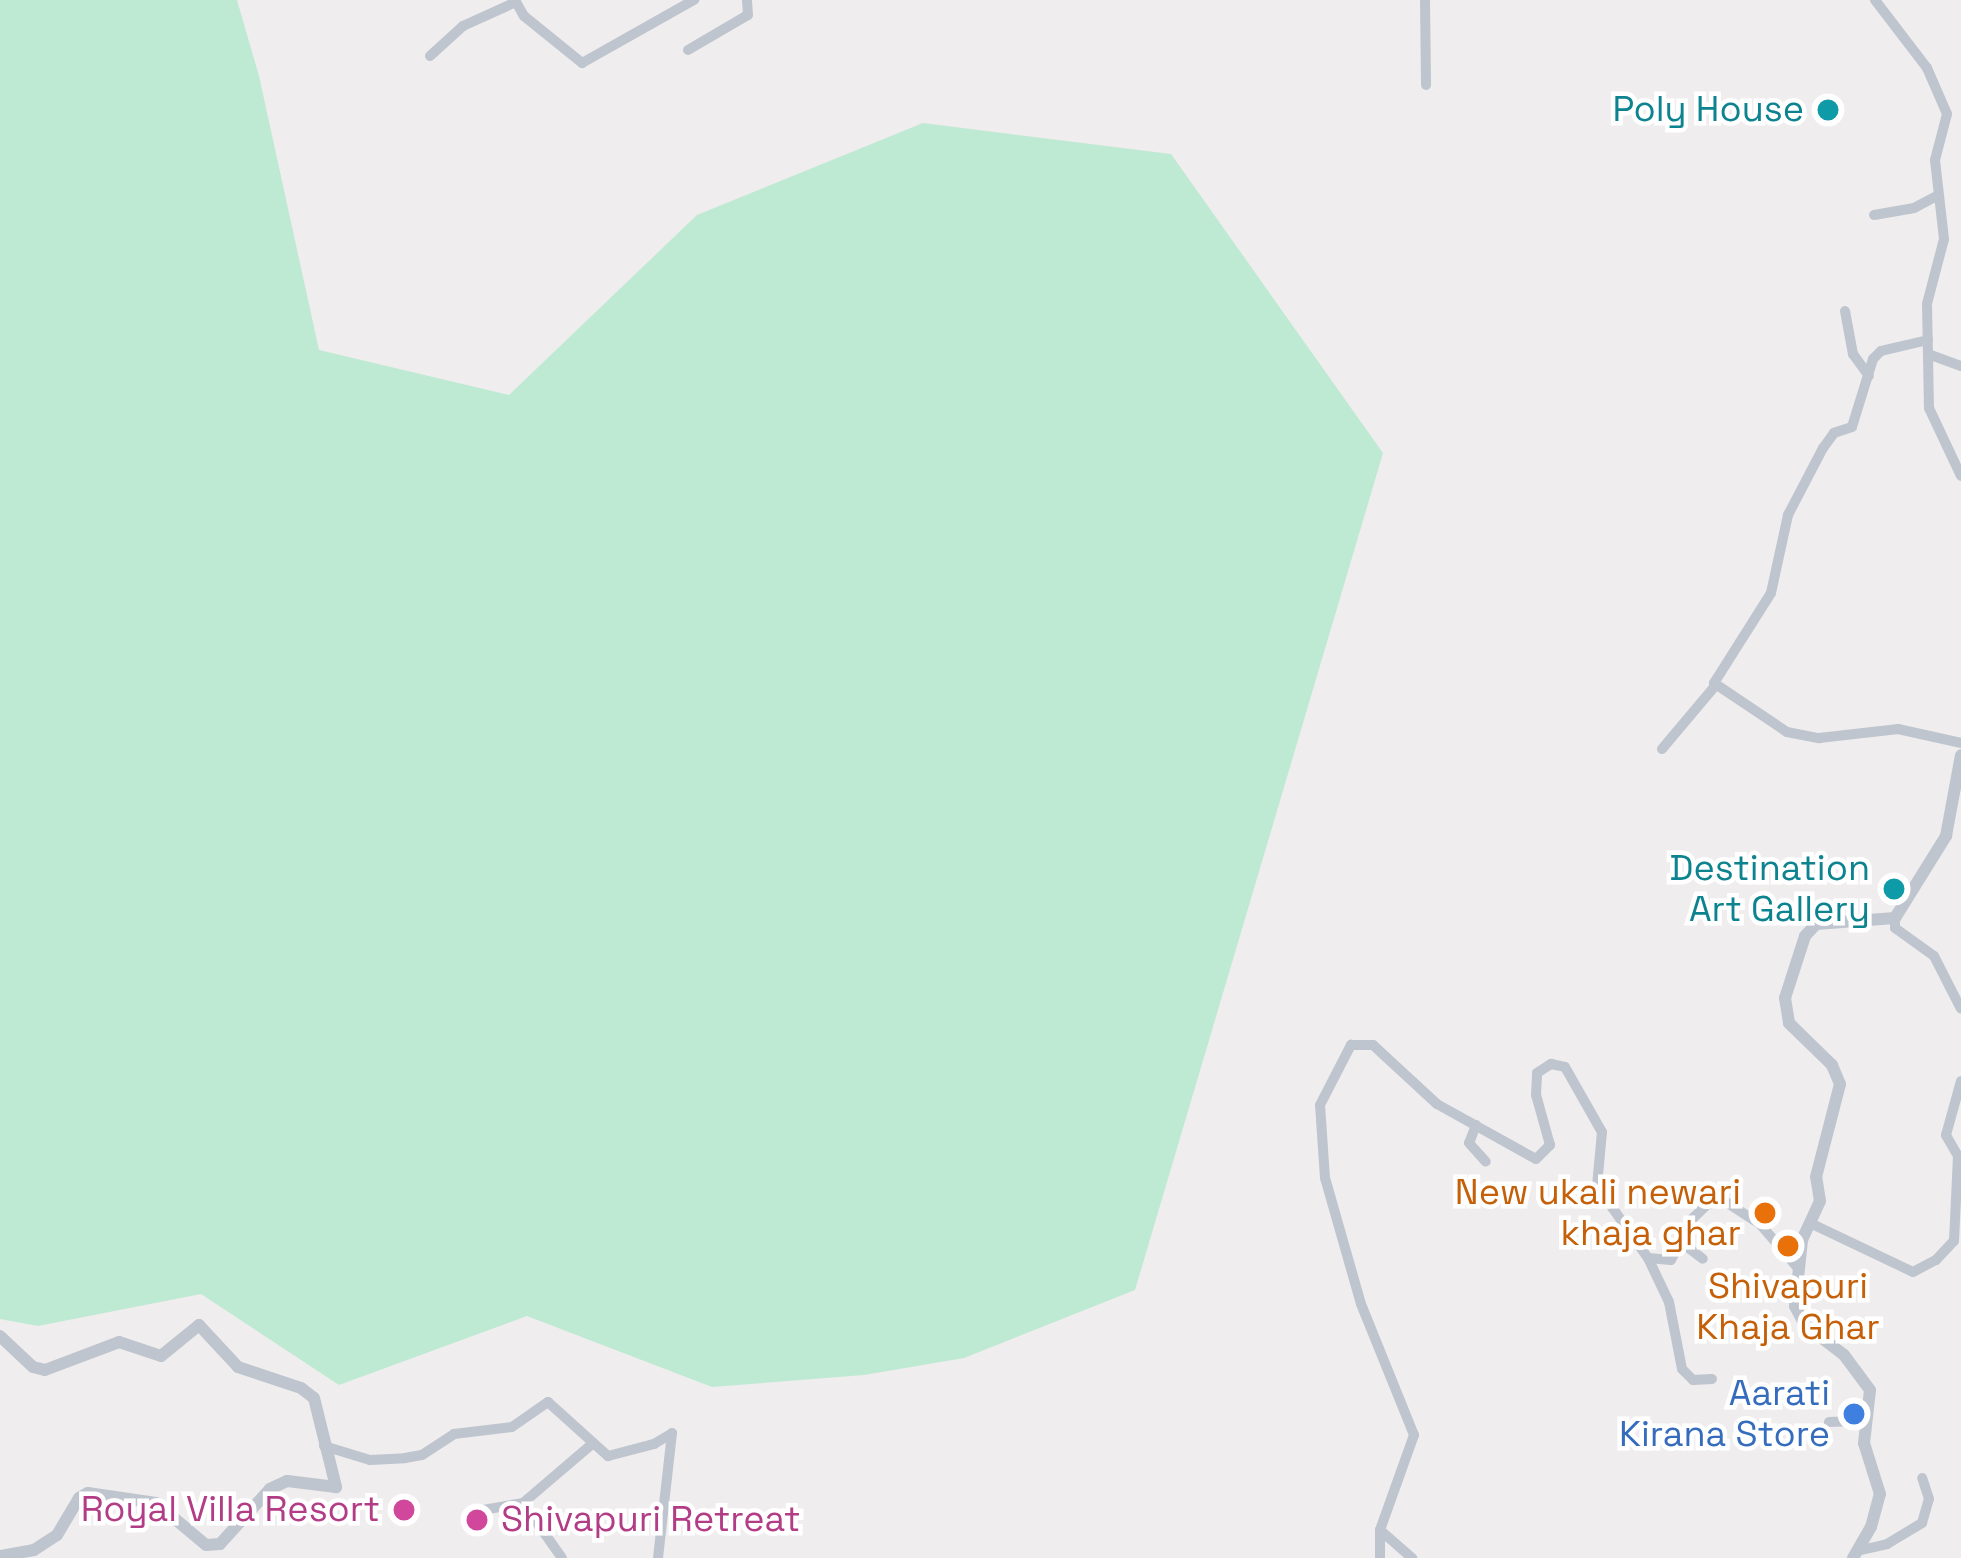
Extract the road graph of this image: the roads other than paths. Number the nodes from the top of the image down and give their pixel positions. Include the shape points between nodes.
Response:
1 (694, 0) edge
2 (747, 0) edge
3 (1425, 0) edge
4 (1875, 0) edge
5 (516, 1) edge
6 (688, 50) dead end
7 (430, 56) dead end
8 (1426, 85) dead end
9 (1938, 195) junction
10 (1874, 214) dead end
11 (1845, 311) dead end
12 (1928, 347) junction
13 (1961, 366) edge
14 (1869, 376) junction
15 (1961, 476) edge
16 (1715, 686) junction
17 (1961, 742) edge
18 (1662, 749) dead end
19 (1961, 755) edge
20 (1895, 918) junction
21 (1961, 1009) edge
22 (1961, 1081) edge
23 (1476, 1125) junction
24 (1486, 1162) dead end
25 (1810, 1223) junction
26 (1682, 1243) junction
27 (1648, 1258) junction
28 (1703, 1259) dead end
29 (1797, 1267) junction
30 (0, 1336) edge
31 (1712, 1379) dead end
32 (1865, 1421) junction
33 (1829, 1422) dead end
34 (592, 1444) junction
35 (324, 1446) junction
36 (1922, 1478) dead end
37 (523, 1503) junction
38 (477, 1510) dead end
39 (1380, 1530) junction
40 (1855, 1554) edge
41 (0, 1556) edge
42 (562, 1558) edge
43 (658, 1558) edge
44 (1381, 1558) edge
45 (1412, 1558) edge

1 - 5 street via 582,63
2 - 6 street via 748,15
3 - 8 street
4 - 9 street via 1927,68 1947,114 1935,160
5 - 7 street via 463,26
9 - 10 street
9 - 12 street via 1944,239 1929,291
11 - 14 street via 1853,354
12 - 13 street
12 - 14 street via 1882,351
12 - 15 street via 1929,408
14 - 16 street via 1852,427 1823,448 1788,515 1771,593
16 - 17 street via 1787,732 1819,738 1898,729
16 - 18 street
19 - 20 street via 1946,836
20 - 21 street via 1895,928 1934,956
20 - 25 street via 1816,924 1785,998 1789,1023 1832,1065 1840,1084
22 - 25 street via 1946,1135 1958,1156 1954,1240 1936,1260 1913,1272
23 - 24 street via 1469,1143
23 - 27 street via 1513,1150 1545,1155 1537,1072 1565,1067 1602,1132 1597,1186
23 - 39 street via 1437,1104 1373,1045 1351,1045 1320,1105 1329,1198 1414,1436
25 - 29 street
26 - 27 street via 1671,1260
26 - 28 street
26 - 29 street via 1693,1218 1723,1200 1760,1224
27 - 31 street via 1669,1302 1682,1369 1693,1380
29 - 32 street via 1797,1316 1858,1369 1870,1390
30 - 35 street via 45,1370 118,1342 161,1356 199,1325 238,1366 308,1391
32 - 33 street
32 - 40 street via 1866,1458 1880,1494
34 - 35 street via 548,1402 512,1427 454,1434 422,1455 370,1460
34 - 37 street
34 - 43 street via 608,1456 672,1433
35 - 41 street via 336,1486 287,1481 270,1489 220,1544 189,1535 156,1503 88,1493 57,1535 34,1550
36 - 40 street via 1929,1499 1922,1523
37 - 38 street
37 - 42 street
39 - 44 street
39 - 45 street

